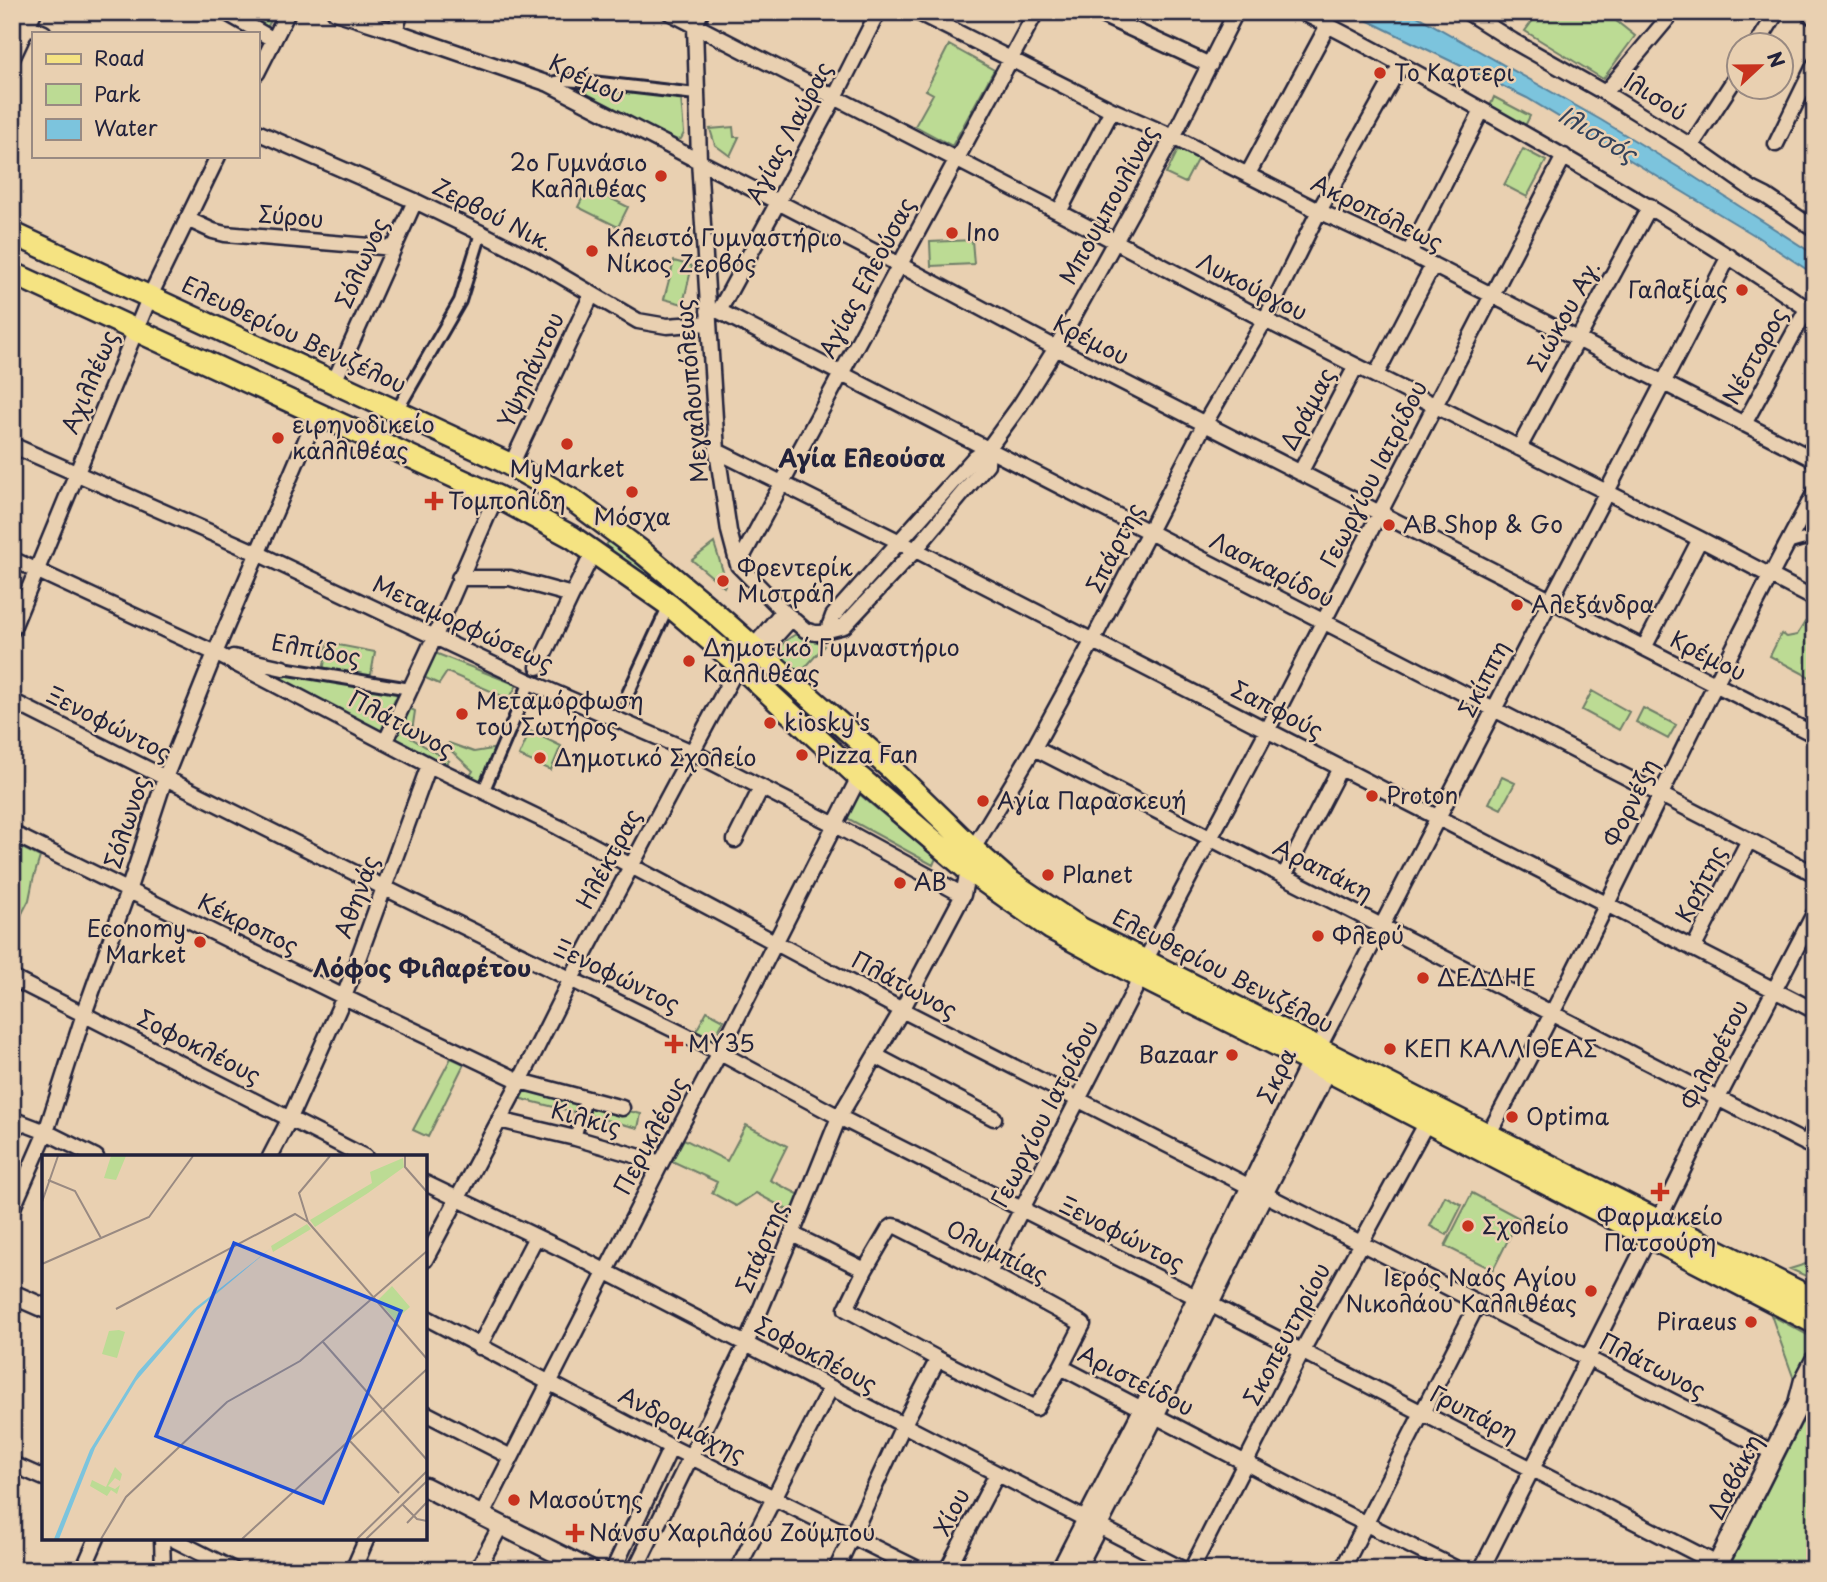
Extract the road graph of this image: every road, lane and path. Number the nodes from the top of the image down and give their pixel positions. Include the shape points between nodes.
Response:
1 (225, 12) edge
2 (288, 12) edge
3 (335, 12) edge
4 (401, 12) edge
5 (669, 12) edge
6 (878, 12) edge
7 (917, 12) edge
8 (1036, 12) edge
9 (1095, 12) edge
10 (1236, 12) edge
11 (1301, 12) edge
12 (1467, 12) edge
13 (1777, 12) edge
14 (1810, 12) edge
15 (1669, 14) edge
16 (1815, 16) edge
17 (12, 19) edge
18 (30, 19) edge
19 (698, 19) edge
20 (1328, 25) junction
21 (396, 30) junction
22 (43, 32) edge
23 (1765, 32) edge
24 (274, 40) junction
25 (12, 59) edge
26 (1010, 60) junction
27 (1401, 64) junction
28 (1815, 64) edge
29 (1210, 65) junction
30 (259, 69) edge
31 (549, 84) junction
32 (1726, 92) edge
33 (1605, 93) junction
34 (696, 94) junction
35 (835, 97) junction
36 (1112, 110) junction
37 (1482, 110) junction
38 (259, 133) edge
39 (1174, 137) junction
40 (1776, 144) dead end
41 (1691, 146) junction
42 (1564, 156) junction
43 (217, 158) edge
44 (699, 160) junction
45 (956, 160) junction
46 (1248, 174) junction
47 (415, 201) junction
48 (778, 201) junction
49 (1650, 206) junction
50 (1319, 211) junction
51 (1059, 212) junction
52 (187, 219) junction
53 (1815, 229) edge
54 (12, 233) edge
55 (481, 233) junction
56 (1116, 242) junction
57 (394, 248) junction
58 (1409, 253) junction
59 (1729, 256) junction
60 (900, 265) junction
61 (1433, 265) junction
62 (12, 273) edge
63 (592, 294) junction
64 (1492, 295) junction
65 (150, 296) junction
66 (1811, 311) edge
67 (711, 315) junction
68 (1265, 320) junction
69 (136, 330) junction
70 (1577, 338) junction
71 (1056, 348) junction
72 (1356, 366) junction
73 (841, 374) junction
74 (1376, 375) junction
75 (334, 382) junction
76 (1664, 382) junction
77 (1435, 405) junction
78 (396, 412) junction
79 (317, 414) junction
80 (1205, 423) junction
81 (1744, 424) junction
82 (12, 445) edge
83 (1519, 448) junction
84 (988, 449) junction
85 (717, 451) junction
86 (1815, 460) edge
87 (511, 465) junction
88 (1300, 473) junction
89 (76, 474) junction
90 (783, 483) junction
91 (1815, 492) edge
92 (1606, 493) junction
93 (496, 496) junction
94 (1379, 513) junction
95 (1149, 532) junction
96 (1815, 536) edge
97 (1700, 539) junction
98 (900, 542) junction
99 (1787, 544) junction
100 (915, 550) junction
101 (594, 551) junction
102 (257, 553) junction
103 (12, 559) edge
104 (738, 565) junction
105 (37, 571) junction
106 (1770, 576) junction
107 (459, 578) junction
108 (572, 595) junction
109 (1815, 599) edge
110 (1550, 601) junction
111 (669, 605) junction
112 (788, 615) junction
113 (1324, 622) junction
114 (828, 629) junction
115 (12, 630) edge
116 (435, 636) junction
117 (1092, 642) junction
118 (1644, 648) junction
119 (757, 651) junction
120 (215, 653) junction
121 (738, 666) junction
122 (538, 667) dead end
123 (283, 668) joint
124 (530, 682) junction
125 (1714, 685) junction
126 (410, 689) junction
127 (625, 700) dead end
128 (12, 701) edge
129 (1494, 709) junction
130 (1267, 731) junction
131 (1815, 736) edge
132 (386, 741) junction
133 (1034, 748) junction
134 (692, 752) junction
135 (429, 765) junction
136 (1340, 768) junction
137 (859, 777) junction
138 (165, 778) junction
139 (761, 788) junction
140 (483, 792) junction
141 (1660, 794) junction
142 (1437, 819) junction
143 (835, 825) junction
144 (12, 833) edge
145 (1209, 838) junction
146 (735, 840) dead end
147 (1749, 840) junction
148 (971, 860) junction
149 (631, 866) junction
150 (1815, 874) edge
151 (1284, 876) junction
152 (385, 888) junction
153 (128, 891) junction
154 (963, 895) junction
155 (1607, 906) junction
156 (1815, 912) edge
157 (1382, 926) junction
158 (775, 942) junction
159 (1693, 949) junction
160 (1143, 969) junction
161 (12, 978) edge
162 (571, 979) junction
163 (1774, 990) junction
164 (344, 998) junction
165 (902, 1010) junction
166 (1815, 1011) edge
167 (1551, 1013) junction
168 (84, 1014) junction
169 (720, 1052) junction
170 (876, 1056) junction
171 (1318, 1060) junction
172 (520, 1082) junction
173 (1718, 1098) junction
174 (586, 1099) junction
175 (1079, 1099) junction
176 (622, 1108) dead end
177 (839, 1117) junction
178 (290, 1118) junction
179 (994, 1118) dead end
180 (12, 1119) edge
181 (499, 1120) junction
182 (1427, 1122) junction
183 (1815, 1127) edge
184 (46, 1132) junction
185 (1488, 1135) junction
186 (575, 1139) junction
187 (1810, 1146) edge
188 (92, 1155) edge
189 (271, 1155) edge
190 (361, 1155) edge
191 (661, 1163) junction
192 (427, 1185) edge
193 (1257, 1191) junction
194 (457, 1199) junction
195 (1021, 1209) junction
196 (12, 1210) edge
197 (1653, 1229) junction
198 (792, 1234) junction
199 (536, 1237) junction
200 (1361, 1244) junction
201 (427, 1256) edge
202 (865, 1270) junction
203 (606, 1272) junction
204 (989, 1273) junction
205 (12, 1294) edge
206 (1815, 1300) edge
207 (1203, 1301) junction
208 (1478, 1303) junction
209 (42, 1307) edge
210 (427, 1318) edge
211 (1815, 1323) edge
212 (746, 1344) junction
213 (479, 1347) junction
214 (1302, 1351) junction
215 (938, 1359) junction
216 (1587, 1359) junction
217 (1815, 1361) edge
218 (1061, 1367) junction
219 (550, 1382) junction
220 (830, 1389) junction
221 (1815, 1393) edge
222 (1798, 1405) junction
223 (1149, 1413) junction
224 (1422, 1413) junction
225 (427, 1414) edge
226 (903, 1426) junction
227 (671, 1447) junction
228 (1774, 1453) junction
229 (690, 1456) junction
230 (511, 1457) junction
231 (1245, 1462) junction
232 (12, 1464) edge
233 (1532, 1469) junction
234 (997, 1474) junction
235 (42, 1477) edge
236 (427, 1488) edge
237 (775, 1499) junction
238 (481, 1515) junction
239 (1092, 1521) junction
240 (1366, 1523) junction
241 (501, 1525) junction
242 (852, 1536) junction
243 (96, 1540) edge
244 (162, 1540) edge
245 (174, 1540) edge
246 (366, 1540) edge
247 (1721, 1568) edge
248 (83, 1570) edge
249 (163, 1570) edge
250 (234, 1570) edge
251 (353, 1570) edge
252 (477, 1570) edge
253 (590, 1570) edge
254 (612, 1570) edge
255 (635, 1570) edge
256 (737, 1570) edge
257 (836, 1570) edge
258 (919, 1570) edge
259 (947, 1570) edge
260 (1061, 1570) edge
261 (1075, 1570) edge
262 (1184, 1570) edge
263 (1191, 1570) edge
264 (1342, 1570) edge
265 (1460, 1570) edge
266 (1481, 1570) edge

1 - 24 street
2 - 24 street
3 - 21 street, Κρέμου
4 - 21 street
5 - 19 street, Λυκούργου
6 - 35 street, Αγίας Λαύρας
7 - 26 street, Ακροπόλεως
8 - 26 street, Αγίας Ελεούσας
9 - 29 street
10 - 29 street, Μπουμπουλίνας
11 - 20 street
12 - 33 street, Ιλισού
13 - 23 street
14 - 16 street
15 - 33 street
17 - 18 street
18 - 22 street
18 - 25 street
19 - 34 street, Μεγαλουπόλεως
19 - 35 street, Λυκούργου
20 - 27 street
20 - 46 street
21 - 31 street, Κρέμου
24 - 30 street
26 - 36 street, Ακροπόλεως
26 - 45 street, Αγίας Ελεούσας
27 - 37 street
27 - 50 street, Σπάρτης
28 - 40 street
29 - 39 street, Μπουμπουλίνας
31 - 34 street via 563,80
31 - 44 street, Κρέμου
32 - 41 street
33 - 41 street, Ιλισού
34 - 44 street, Μεγαλουπόλεως
35 - 45 street, Λυκούργου
35 - 48 street, Αγίας Λαύρας
36 - 39 street, Ακροπόλεως
36 - 51 street
37 - 42 street
37 - 58 street
38 - 47 street, Ζερβού Νικ.
39 - 46 street, Ακροπόλεως
39 - 56 street, Μπουμπουλίνας
41 - 53 street, Ιλισού
42 - 49 street
42 - 64 street, Γεωργίου Ιατρίδου
43 - 52 street, Αχιλλέως
44 - 48 street, Κρέμου
44 - 67 street, Μεγαλουπόλεως
45 - 51 street, Λυκούργου
45 - 60 street, Αγίας Ελεούσας
46 - 50 street, Ακροπόλεως
47 - 55 street, Ζερβού Νικ.
47 - 57 street, Σόλωνος
48 - 60 street, Κρέμου
48 - 67 street, Αγίας Λαύρας
49 - 59 street
49 - 70 street, Σιώκου Αγ.
50 - 58 street, Ακροπόλεως
50 - 68 street, Σπάρτης
51 - 56 street, Λυκούργου
52 - 57 street, Σύρου via 238,236
52 - 65 street, Αχιλλέως
54 - 65 main road, Ελευθερίου Βενιζέλου
55 - 63 street, Ζερβού Νικ.
55 - 78 street via 460,301
56 - 68 street, Λυκούργου
56 - 71 street, Μπουμπουλίνας
57 - 75 street, Σόλωνος
58 - 61 street, Ακροπόλεως
59 - 66 street
59 - 76 street, Σκίππη
60 - 71 street, Κρέμου
60 - 73 street, Αγίας Ελεούσας
61 - 64 street, Ακροπόλεως
61 - 74 street
62 - 69 main road, Ελευθερίου Βενιζέλου
63 - 67 street, Ζερβού Νικ. via 639,321 667,326
63 - 87 street, Υψηλάντου
64 - 70 street, Ακροπόλεως
64 - 77 street, Γεωργίου Ιατρίδου
65 - 69 street, Αχιλλέως
65 - 75 main road, Ελευθερίου Βενιζέλου
66 - 81 street, Νέστορος
67 - 73 street, Λασκαρίδου
67 - 85 street, Μεγαλουπόλεως
68 - 72 street, Λυκούργου
68 - 80 street, Σπάρτης
69 - 79 main road, Ελευθερίου Βενιζέλου
69 - 89 street, Αχιλλέως
70 - 76 street, Ακροπόλεως
70 - 83 street, Σιώκου Αγ.
71 - 80 street, Κρέμου
71 - 84 street, Μπουμπουλίνας
72 - 74 street, Λυκούργου
72 - 88 street, Δράμας
73 - 84 street, Λασκαρίδου
73 - 90 street, Αγίας Ελεούσας
74 - 77 street, Λυκούργου
75 - 78 main road, Ελευθερίου Βενιζέλου
76 - 81 street, Ακροπόλεως
76 - 92 street, Σκίππη
77 - 83 street, Λυκούργου
77 - 94 street, Γεωργίου Ιατρίδου
78 - 87 main road, Ελευθερίου Βενιζέλου
79 - 93 main road, Ελευθερίου Βενιζέλου
79 - 102 street, Σόλωνος
80 - 88 street, Κρέμου
80 - 95 street, Σπάρτης
81 - 86 street, Ακροπόλεως
82 - 89 street, Μεταμορφώσεως
83 - 92 street, Λυκούργου
84 - 95 street, Λασκαρίδου
84 - 98 street, Μπουμπουλίνας via 975,457
84 - 100 street, Μπουμπουλίνας via 986,464
85 - 90 street, Σαπφούς
85 - 104 street, Μεγαλουπόλεως
87 - 119 main road, Ελευθερίου Βενιζέλου via 574,501 642,552
88 - 94 street, Κρέμου
89 - 102 street, Μεταμορφώσεως
89 - 105 street, Αχιλλέως
90 - 98 street, Σαπφούς
90 - 104 street, Αγίας Ελεούσας
91 - 99 street, Φορνέζη
92 - 97 street, Λυκούργου
92 - 110 street, Σκίππη
93 - 101 main road, Ελευθερίου Βενιζέλου
93 - 107 street
94 - 110 street, Κρέμου
94 - 113 street, Γεωργίου Ιατρίδου
95 - 113 street, Λασκαρίδου
95 - 117 street, Σπάρτης
96 - 99 street
97 - 106 street, Λυκούργου
97 - 118 street
98 - 100 street, Σαπφούς
98 - 114 street, Μπουμπουλίνας via 833,617
99 - 106 street, Φορνέζη
100 - 114 street, Μπουμπουλίνας via 844,626
100 - 117 street, Σαπφούς
101 - 108 street
101 - 111 main road, Ελευθερίου Βενιζέλου
102 - 116 street, Μεταμορφώσεως
102 - 120 street, Σόλωνος
103 - 105 street, Πλάτωνος
104 - 112 street, Μεγαλουπόλεως
105 - 115 street, Αχιλλέως
105 - 120 street, Πλάτωνος
106 - 109 street, Λυκούργου
106 - 125 street, Φορνέζη
107 - 108 street via 510,578
107 - 116 street
108 - 122 street
110 - 118 street, Κρέμου
110 - 129 street, Σκίππη
111 - 121 main road, Ελευθερίου Βενιζέλου
111 - 127 street
112 - 114 street via 805,630 822,633
112 - 119 street
113 - 129 street, Λασκαρίδου
113 - 130 street, Γεωργίου Ιατρίδου
116 - 124 street, Μεταμορφώσεως
116 - 126 street
117 - 130 street, Σαπφούς
117 - 133 street, Σπάρτης
118 - 125 street, Κρέμου
119 - 121 street
119 - 148 main road, Ελευθερίου Βενιζέλου via 890,768
120 - 123 street, Ελπίδος
120 - 132 street, Πλάτωνος
120 - 138 street, Σόλωνος
121 - 134 street, Ηλέκτρας
121 - 137 main road, Ελευθερίου Βενιζέλου
123 - 126 street, Ελπίδος
124 - 134 street, Μεταμορφώσεως
124 - 140 street
125 - 131 street, Κρέμου
125 - 141 street, Φορνέζη
126 - 132 street
128 - 138 street, Ξενοφώντος
129 - 141 street, Λασκαρίδου
129 - 142 street, Σκίππη
130 - 136 street, Σαπφούς
130 - 145 street, Γεωργίου Ιατρίδου
132 - 135 street, Πλάτωνος
133 - 145 street, Αραπάκη
133 - 148 street, Σπάρτης via 977,842
134 - 139 street, Μεταμορφώσεως
134 - 149 street, Ηλέκτρας
135 - 140 street, Πλάτωνος
135 - 152 street, Αθηνάς
136 - 142 street, Σαπφούς
136 - 151 street
137 - 143 street, Περικλέους
137 - 148 main road, Ελευθερίου Βενιζέλου
138 - 152 street, Ξενοφώντος
138 - 153 street, Σόλωνος
139 - 143 street, Μεταμορφώσεως
139 - 146 street
140 - 149 street, Πλάτωνος
141 - 147 street, Λασκαρίδου
141 - 155 street, Φορνέζη
142 - 155 street, Σαπφούς
142 - 157 street, Σκίππη
143 - 154 street, Μεταμορφώσεως
143 - 158 street, Περικλέους
144 - 153 street, Κέκροπος
145 - 151 street, Αραπάκη
145 - 160 street, Γεωργίου Ιατρίδου
147 - 150 street, Λασκαρίδου
147 - 159 street, Κρήτης
148 - 154 street, Σπάρτης
148 - 160 main road, Ελευθερίου Βενιζέλου
149 - 158 street, Πλάτωνος
149 - 162 street, Ηλέκτρας
151 - 157 street, Αραπάκη
152 - 162 street, Ξενοφώντος
152 - 164 street, Αθηνάς
153 - 164 street, Κέκροπος
153 - 168 street, Σόλωνος
154 - 165 street, Σπάρτης
155 - 159 street, Σαπφούς
155 - 167 street, Φορνέζη
156 - 163 street, Φιλαρέτου
157 - 167 street, Αραπάκη
157 - 171 street, Σκίππη
158 - 165 street, Πλάτωνος
158 - 169 street, Περικλέους
159 - 163 street, Σαπφούς
160 - 171 main road, Ελευθερίου Βενιζέλου
160 - 175 street, Γεωργίου Ιατρίδου
161 - 168 street, Σοφοκλέους
162 - 169 street, Ξενοφώντος
162 - 172 street, Ηλέκτρας
163 - 166 street, Σαπφούς
163 - 173 street, Φιλαρέτου
164 - 172 street, Κέκροπος
164 - 178 street, Αθηνάς
165 - 170 street, Σπάρτης
165 - 175 street, Πλάτωνος
167 - 173 street, Αραπάκη
167 - 185 street, Φορνέζη
168 - 178 street, Σοφοκλέους
168 - 184 street, Σόλωνος
169 - 177 street, Ξενοφώντος
169 - 191 street, Περικλέους
170 - 177 street, Σπάρτης
170 - 179 street
171 - 182 main road, Ελευθερίου Βενιζέλου
171 - 185 main road, Ελευθερίου Βενιζέλου
171 - 193 street, Σκρα
172 - 174 street, Κέκροπος
172 - 181 street, Ηλέκτρας
173 - 187 street, Αραπάκη
173 - 197 street, Φιλαρέτου
174 - 176 street, Κέκροπος
174 - 186 street
175 - 193 street, Πλάτωνος
175 - 195 street, Γεωργίου Ιατρίδου
177 - 195 street, Ξενοφώντος
177 - 198 street, Σπάρτης
178 - 189 street, Αθηνάς
178 - 190 street, Σοφοκλέους
180 - 184 street
181 - 186 street, Κιλκίς
181 - 194 street, Ηλέκτρας
182 - 197 main road, Ελευθερίου Βενιζέλου
182 - 200 street, Σκοπευτηρίου
183 - 187 street
184 - 188 street
184 - 196 street, Σόλωνος
185 - 197 main road, Ελευθερίου Βενιζέλου
186 - 191 street, Κιλκίς
191 - 203 street, Περικλέους
192 - 194 street, Σοφοκλέους
193 - 200 street, Πλάτωνος
193 - 207 street, Σκρα
194 - 199 street, Σοφοκλέους
194 - 201 street, Ηλέκτρας
195 - 204 street, Γεωργίου Ιατρίδου
195 - 207 street, Ξενοφώντος
197 - 206 main road, Ελευθερίου Βενιζέλου
197 - 211 main road, Ελευθερίου Βενιζέλου
197 - 216 street, Φιλαρέτου
198 - 202 street
198 - 212 street, Σπάρτης
199 - 203 street, Σοφοκλέους
199 - 213 street
200 - 208 street, Πλάτωνος
200 - 214 street, Σκοπευτηρίου
202 - 204 street, Ολυμπίας via 893,1226
202 - 215 street, Αριστείδου via 846,1309
203 - 212 street, Σοφοκλέους
203 - 219 street, Περικλέους
204 - 218 street, Ολυμπίας via 1083,1324
205 - 209 street
207 - 214 street, Γρυπάρη
207 - 223 street, Σκρα
208 - 216 street, Πλάτωνος
208 - 224 street
210 - 213 street, Ανδρομάχης
212 - 220 street, Σοφοκλέους
212 - 229 street, Σπάρτης
213 - 219 street, Ανδρομάχης
214 - 224 street, Γρυπάρη
214 - 231 street, Σκοπευτηρίου
215 - 218 street, Αριστείδου via 1036,1408
215 - 226 street
216 - 228 street, Πλάτωνος
216 - 233 street, Φιλαρέτου
217 - 222 main road, Δαβάκη
218 - 223 street, Αριστείδου
219 - 227 street, Ανδρομάχης
219 - 230 street, Περικλέους
220 - 226 street, Σοφοκλέους
220 - 237 street
221 - 222 main road, Δαβάκη
222 - 228 main road, Δαβάκη
223 - 231 street, Αριστείδου
223 - 239 street, Σκρα
224 - 233 street, Γρυπάρη
224 - 240 street
225 - 230 street
226 - 234 street, Σοφοκλέους
226 - 242 street
227 - 229 street, Ανδρομάχης
227 - 254 street
228 - 247 main road, Δαβάκη
229 - 237 street, Ανδρομάχης
229 - 255 street, Σπάρτης
230 - 238 street, Περικλέους
231 - 240 street, Αριστείδου
231 - 263 street, Σκοπευτηρίου
232 - 235 street
233 - 247 street, Γρυπάρη
233 - 266 street, Φιλαρέτου
234 - 239 street, Σοφοκλέους
234 - 259 street, Χίου
236 - 238 street
237 - 242 street, Ανδρομάχης
237 - 256 street
238 - 241 street
239 - 260 street, Σκρα
239 - 261 street, Σκρα
239 - 262 street, Σοφοκλέους
240 - 264 street
240 - 265 street, Αριστείδου
241 - 252 street
241 - 253 street
242 - 257 street
242 - 258 street, Ανδρομάχης
243 - 248 street
244 - 249 street
245 - 250 street
246 - 251 street

